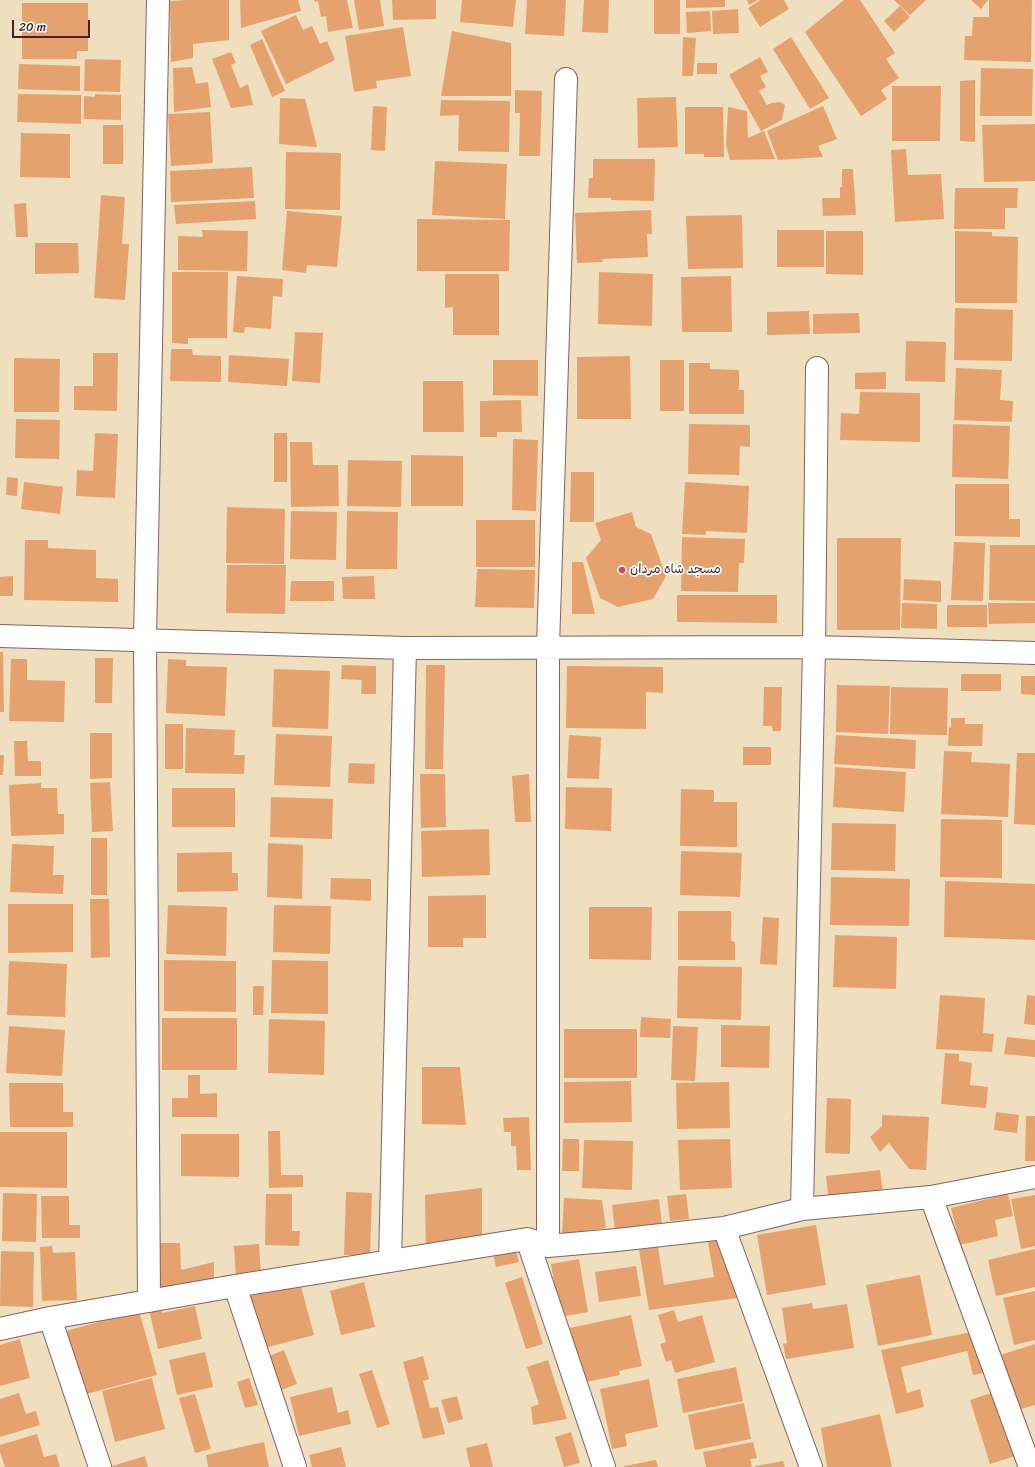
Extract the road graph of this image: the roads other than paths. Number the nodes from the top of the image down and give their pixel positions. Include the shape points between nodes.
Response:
1 (158, 0) edge
2 (566, 78) dead end
3 (817, 368) dead end
4 (0, 636) edge
5 (145, 639) junction
6 (548, 647) junction
7 (814, 647) junction
8 (405, 648) junction
9 (1035, 653) edge
10 (1035, 1177) edge
11 (932, 1196) junction
12 (802, 1209) junction
13 (724, 1228) junction
14 (526, 1239) junction
15 (548, 1246) junction
16 (390, 1261) junction
17 (234, 1286) junction
18 (149, 1301) junction
19 (50, 1318) junction
20 (0, 1329) edge
21 (100, 1467) edge
22 (295, 1467) edge
23 (604, 1467) edge
24 (811, 1467) edge
25 (1030, 1467) edge

1 - 5 street
2 - 6 street
3 - 7 street
4 - 5 street
5 - 8 street
5 - 18 street
6 - 7 street
6 - 8 street
6 - 15 street
7 - 9 street
7 - 12 street
8 - 16 street
10 - 11 street
11 - 12 street
11 - 25 street
12 - 13 street
13 - 15 street
13 - 24 street
14 - 15 street
14 - 16 street
14 - 23 street
16 - 17 street
17 - 18 street
17 - 22 street
18 - 19 street
19 - 20 street
19 - 21 street

